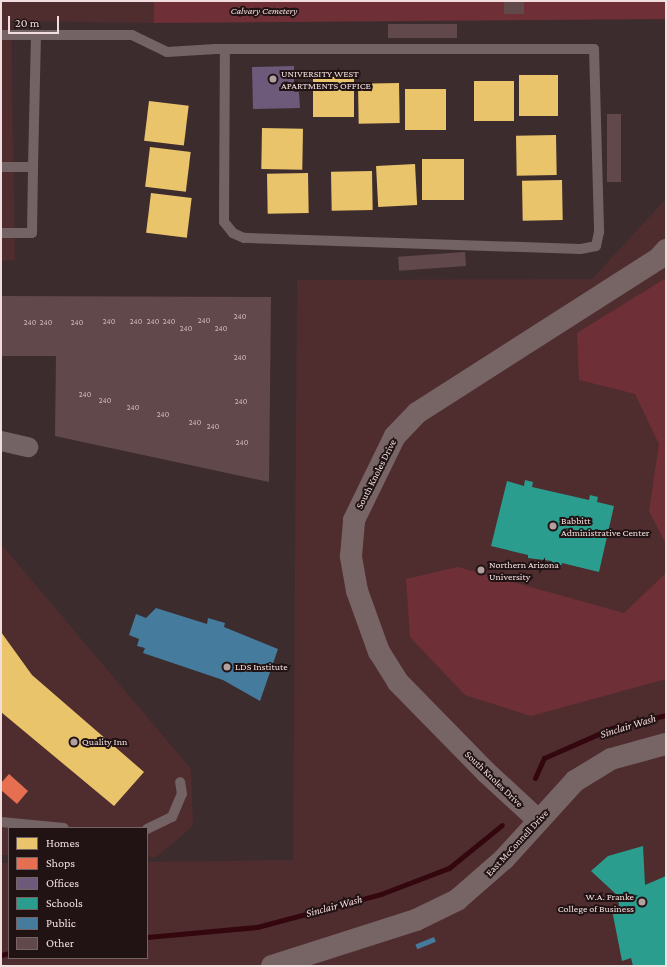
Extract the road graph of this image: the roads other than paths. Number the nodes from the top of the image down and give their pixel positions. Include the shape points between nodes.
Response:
1 (1, 34) edge
2 (36, 35) junction
3 (225, 49) junction
4 (1, 167) edge
5 (33, 167) junction
6 (1, 233) edge
7 (666, 250) edge
8 (1, 441) edge
9 (28, 447) dead end
10 (666, 744) edge
11 (180, 782) dead end
12 (538, 820) junction
13 (1, 822) edge
14 (54, 827) edge
15 (148, 829) edge
16 (272, 966) edge

1 - 2 lane
2 - 3 lane via 132,35 167,52
2 - 5 lane
3 - 3 lane via 594,49 599,232 596,246 580,249 251,238 233,233 224,222
4 - 5 lane
5 - 6 lane via 32,233
7 - 12 street, South Knoles Drive via 658,259 417,413 395,436 354,520 351,556 357,592 378,652 404,688 486,772
8 - 9 street
10 - 12 street, East McConnell Drive via 611,759 575,781
11 - 15 lane via 182,794 172,817
12 - 16 street, East McConnell Drive via 504,859 457,900 416,920
13 - 14 lane

